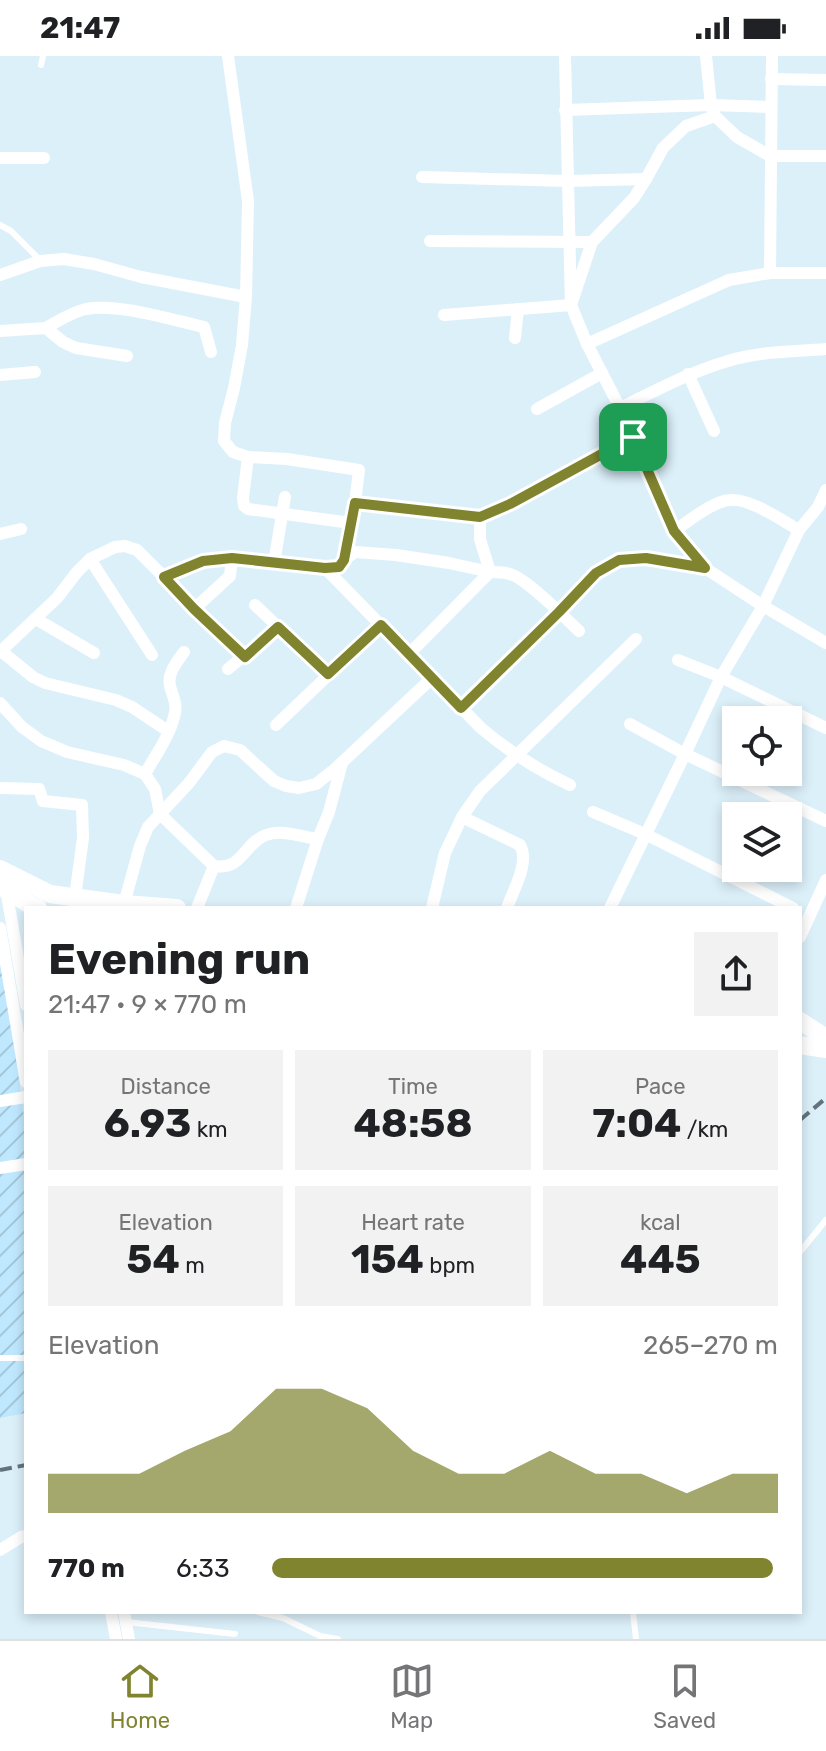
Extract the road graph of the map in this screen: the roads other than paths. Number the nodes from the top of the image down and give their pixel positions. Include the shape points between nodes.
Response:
1 (43, 56) edge
2 (228, 56) edge
3 (565, 56) edge
4 (706, 56) edge
5 (772, 56) edge
6 (41, 65) dead end
7 (771, 79) junction
8 (826, 80) edge
9 (770, 107) junction
10 (565, 110) junction
11 (713, 110) junction
12 (770, 156) junction
13 (826, 156) edge
14 (0, 158) edge
15 (44, 158) dead end
16 (422, 177) dead end
17 (646, 179) junction
18 (567, 181) junction
19 (0, 225) edge
20 (430, 241) dead end
21 (592, 242) junction
22 (570, 243) junction
23 (40, 261) junction
24 (770, 273) junction
25 (826, 273) edge
26 (0, 275) edge
27 (246, 297) junction
28 (571, 305) junction
29 (518, 309) junction
30 (444, 315) dead end
31 (46, 328) junction
32 (0, 331) edge
33 (515, 338) dead end
34 (587, 344) junction
35 (826, 349) edge
36 (211, 352) dead end
37 (127, 356) dead end
38 (35, 372) dead end
39 (602, 373) junction
40 (688, 374) junction
41 (0, 375) edge
42 (620, 408) junction
43 (537, 409) dead end
44 (714, 431) dead end
45 (633, 437) junction
46 (248, 457) junction
47 (826, 490) edge
48 (285, 497) dead end
49 (355, 503) junction
50 (283, 514) junction
51 (480, 517) junction
52 (351, 523) junction
53 (21, 529) dead end
54 (799, 530) junction
55 (674, 531) junction
56 (0, 534) edge
57 (232, 558) junction
58 (90, 559) junction
59 (344, 560) junction
60 (274, 563) junction
61 (325, 568) junction
62 (705, 568) junction
63 (490, 572) junction
64 (164, 577) junction
65 (255, 605) dead end
66 (763, 606) junction
67 (194, 609) junction
68 (559, 612) junction
69 (36, 619) junction
70 (381, 625) junction
71 (278, 627) junction
72 (579, 631) dead end
73 (636, 639) dead end
74 (826, 643) edge
75 (1, 651) edge
76 (184, 652) dead end
77 (94, 653) dead end
78 (409, 654) junction
79 (152, 655) dead end
80 (245, 657) junction
81 (678, 660) dead end
82 (228, 669) dead end
83 (328, 674) junction
84 (721, 677) junction
85 (432, 678) junction
86 (0, 703) edge
87 (461, 708) junction
88 (630, 724) dead end
89 (276, 725) dead end
90 (826, 728) edge
91 (168, 731) junction
92 (516, 754) junction
93 (685, 754) junction
94 (342, 763) junction
95 (145, 774) junction
96 (570, 785) dead end
97 (0, 788) edge
98 (593, 812) dead end
99 (160, 814) junction
100 (462, 817) junction
101 (826, 821) edge
102 (645, 834) junction
103 (318, 839) junction
104 (214, 866) junction
105 (0, 869) edge
106 (826, 880) edge
107 (3, 887) edge
108 (75, 897) junction
109 (124, 904) junction
110 (34, 906) edge
111 (150, 906) edge
112 (198, 906) edge
113 (297, 906) edge
114 (432, 906) edge
115 (508, 906) edge
116 (611, 906) edge
117 (789, 906) edge
118 (805, 914) edge
119 (0, 928) edge
120 (2, 949) edge
121 (24, 995) edge
122 (6, 1015) edge
123 (802, 1022) edge
124 (826, 1038) edge
125 (802, 1045) edge
126 (826, 1049) edge
127 (24, 1075) edge
128 (24, 1097) edge
129 (0, 1101) edge
130 (24, 1164) edge
131 (0, 1168) edge
132 (826, 1220) edge
133 (802, 1250) edge
134 (0, 1358) edge
135 (24, 1358) edge
136 (24, 1536) edge
137 (0, 1550) edge
138 (111, 1614) edge
139 (266, 1614) edge
140 (633, 1614) edge
141 (125, 1617) edge
142 (235, 1634) dead end
143 (116, 1639) edge
144 (129, 1639) edge
145 (338, 1639) edge
146 (636, 1639) edge

1 - 6 lane
2 - 27 street via 248,201
3 - 10 street
4 - 11 street
5 - 7 street
7 - 8 street
7 - 9 street
9 - 11 street
9 - 12 street
10 - 11 street
10 - 18 street
11 - 12 street via 737,137
11 - 17 street via 663,148
12 - 13 street
12 - 24 street
14 - 15 street
16 - 18 street
17 - 18 street
17 - 21 street
18 - 22 street
19 - 23 lane
20 - 22 street
21 - 22 street
21 - 28 street
22 - 28 street
23 - 26 street
23 - 27 street via 64,259
24 - 25 street
24 - 34 street via 729,280
27 - 46 street via 224,441 233,452
28 - 29 street
28 - 34 street
29 - 30 street
29 - 33 street
31 - 32 street
31 - 36 street via 82,310 135,312 204,327
31 - 37 street via 76,348
34 - 39 street
35 - 40 street via 762,354
38 - 41 street
39 - 42 street
39 - 43 street
40 - 42 street
40 - 44 street
42 - 45 street
45 - 51 street
45 - 55 street
46 - 49 street via 359,470
46 - 50 street via 244,506
47 - 54 street
48 - 50 street
49 - 51 street
49 - 52 street
50 - 52 street
50 - 60 street
51 - 63 street
52 - 59 street
53 - 56 street
54 - 55 street via 732,499
54 - 66 street
55 - 62 street
57 - 60 street
57 - 64 street via 203,561
57 - 67 street via 230,576
58 - 64 street via 125,546 137,550
58 - 69 street
58 - 79 street
59 - 61 street via 339,567
59 - 63 street via 355,552 396,555
60 - 61 street
61 - 70 street
62 - 66 street
62 - 68 street via 646,558 619,560 596,573
63 - 68 street via 518,577
63 - 78 street
64 - 67 street
65 - 71 street
66 - 74 street
66 - 84 street
67 - 80 street
68 - 72 street
68 - 87 street
69 - 75 street
69 - 77 street
70 - 78 street
70 - 83 street
71 - 80 street
71 - 83 street
73 - 92 street
75 - 91 street via 45,683 116,700
76 - 91 street via 170,679 176,706
78 - 85 street
80 - 82 street
81 - 84 street
83 - 89 street
84 - 90 street
84 - 93 street
85 - 87 street
85 - 94 street
86 - 95 street via 41,741
87 - 92 street
88 - 93 street
91 - 95 street
92 - 96 street
92 - 100 street
93 - 101 street
93 - 102 street
94 - 99 street via 316,784 299,788 274,781 240,750 224,746 212,752
94 - 103 street
95 - 99 street via 155,789
97 - 108 street via 39,789 43,801 82,805
98 - 102 street
99 - 104 street
99 - 109 street via 140,846
100 - 114 street via 445,853
100 - 115 street via 520,845 523,863
102 - 116 street
102 - 117 street
103 - 104 street via 268,834 251,844 234,865
103 - 113 street
104 - 112 street
105 - 108 main road via 50,894
106 - 118 street
107 - 110 main road
107 - 121 street
108 - 109 main road
109 - 111 main road
119 - 120 street
120 - 122 street
122 - 127 street
123 - 124 main road
125 - 126 main road
128 - 129 street
130 - 131 street
132 - 133 lane
134 - 135 lane
136 - 137 street
138 - 143 street
139 - 145 lane
140 - 146 lane
141 - 142 lane
141 - 144 street

